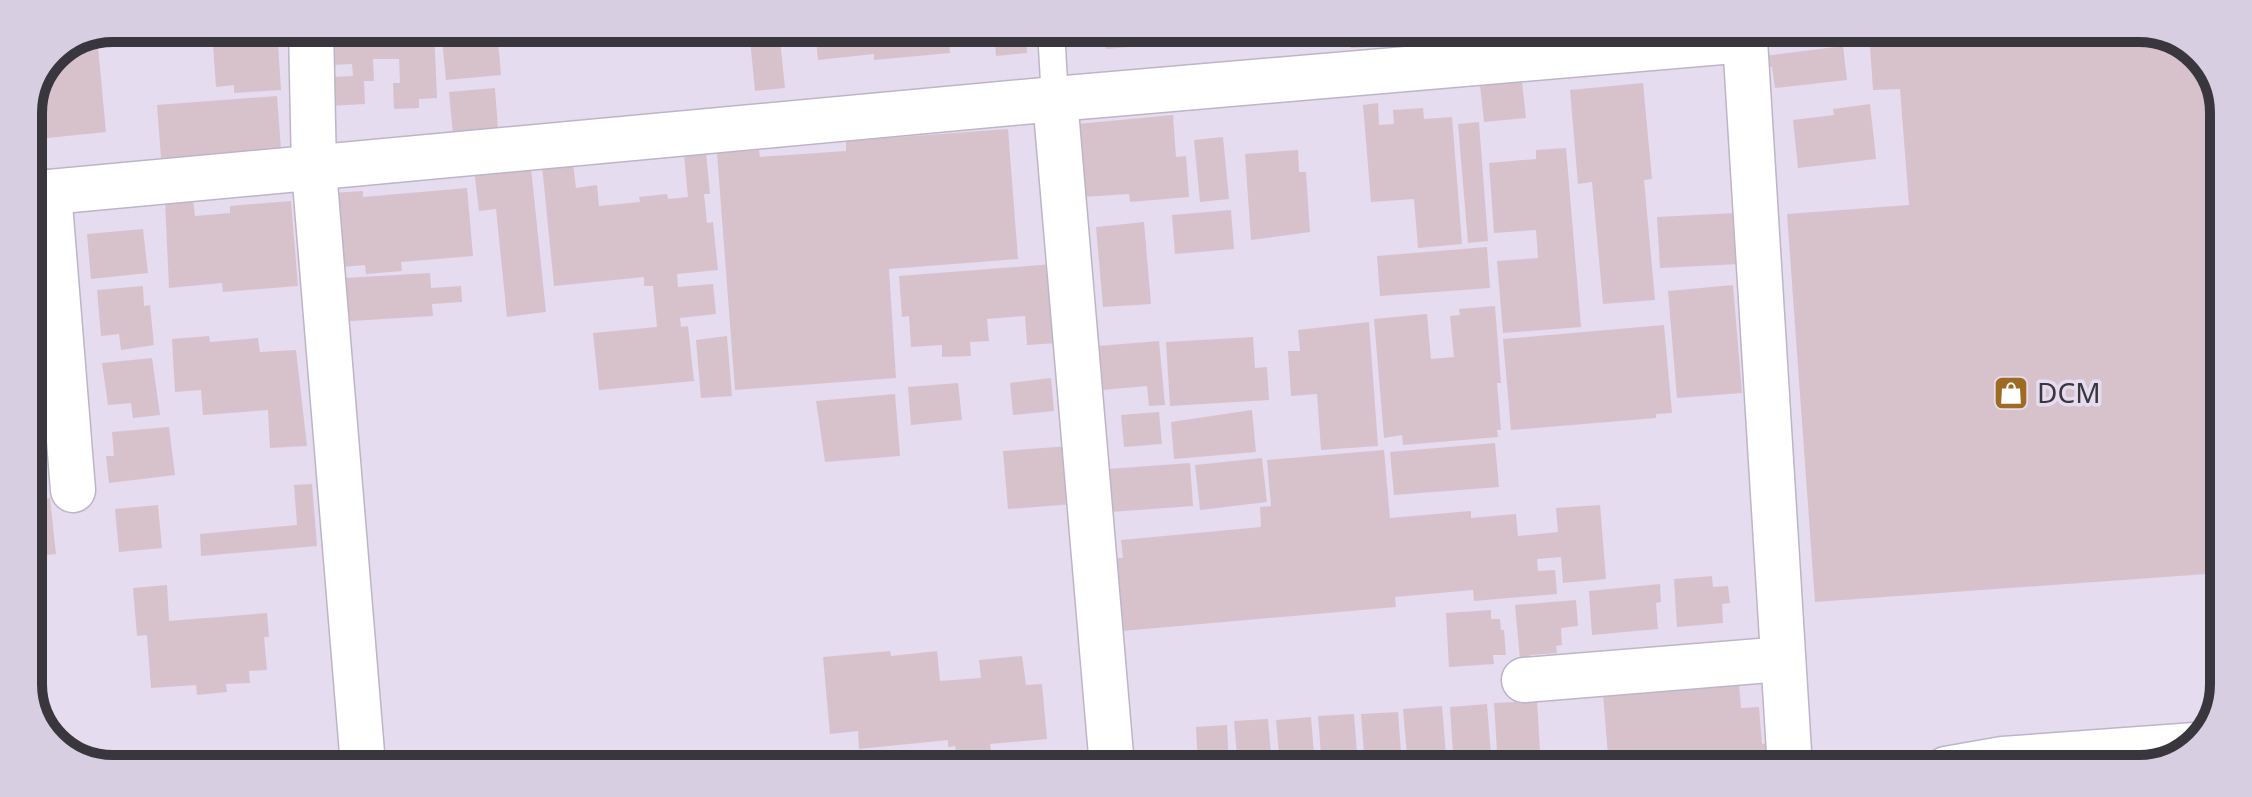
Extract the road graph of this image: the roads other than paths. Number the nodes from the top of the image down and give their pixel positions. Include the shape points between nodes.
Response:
1 (311, 42) edge
2 (1052, 42) edge
3 (1658, 42) edge
4 (1745, 42) edge
5 (1055, 99) junction
6 (314, 170) junction
7 (42, 193) edge
8 (42, 227) edge
9 (73, 490) dead end
10 (1783, 659) junction
11 (1524, 680) dead end
12 (2151, 753) edge
13 (362, 755) edge
14 (1111, 755) edge
15 (1789, 755) edge
16 (2128, 755) edge

1 - 6 street
2 - 5 lane
3 - 5 street
4 - 10 street
5 - 6 street
5 - 14 street
6 - 7 street
6 - 13 street
8 - 9 street
10 - 11 street
10 - 15 street
12 - 16 street

